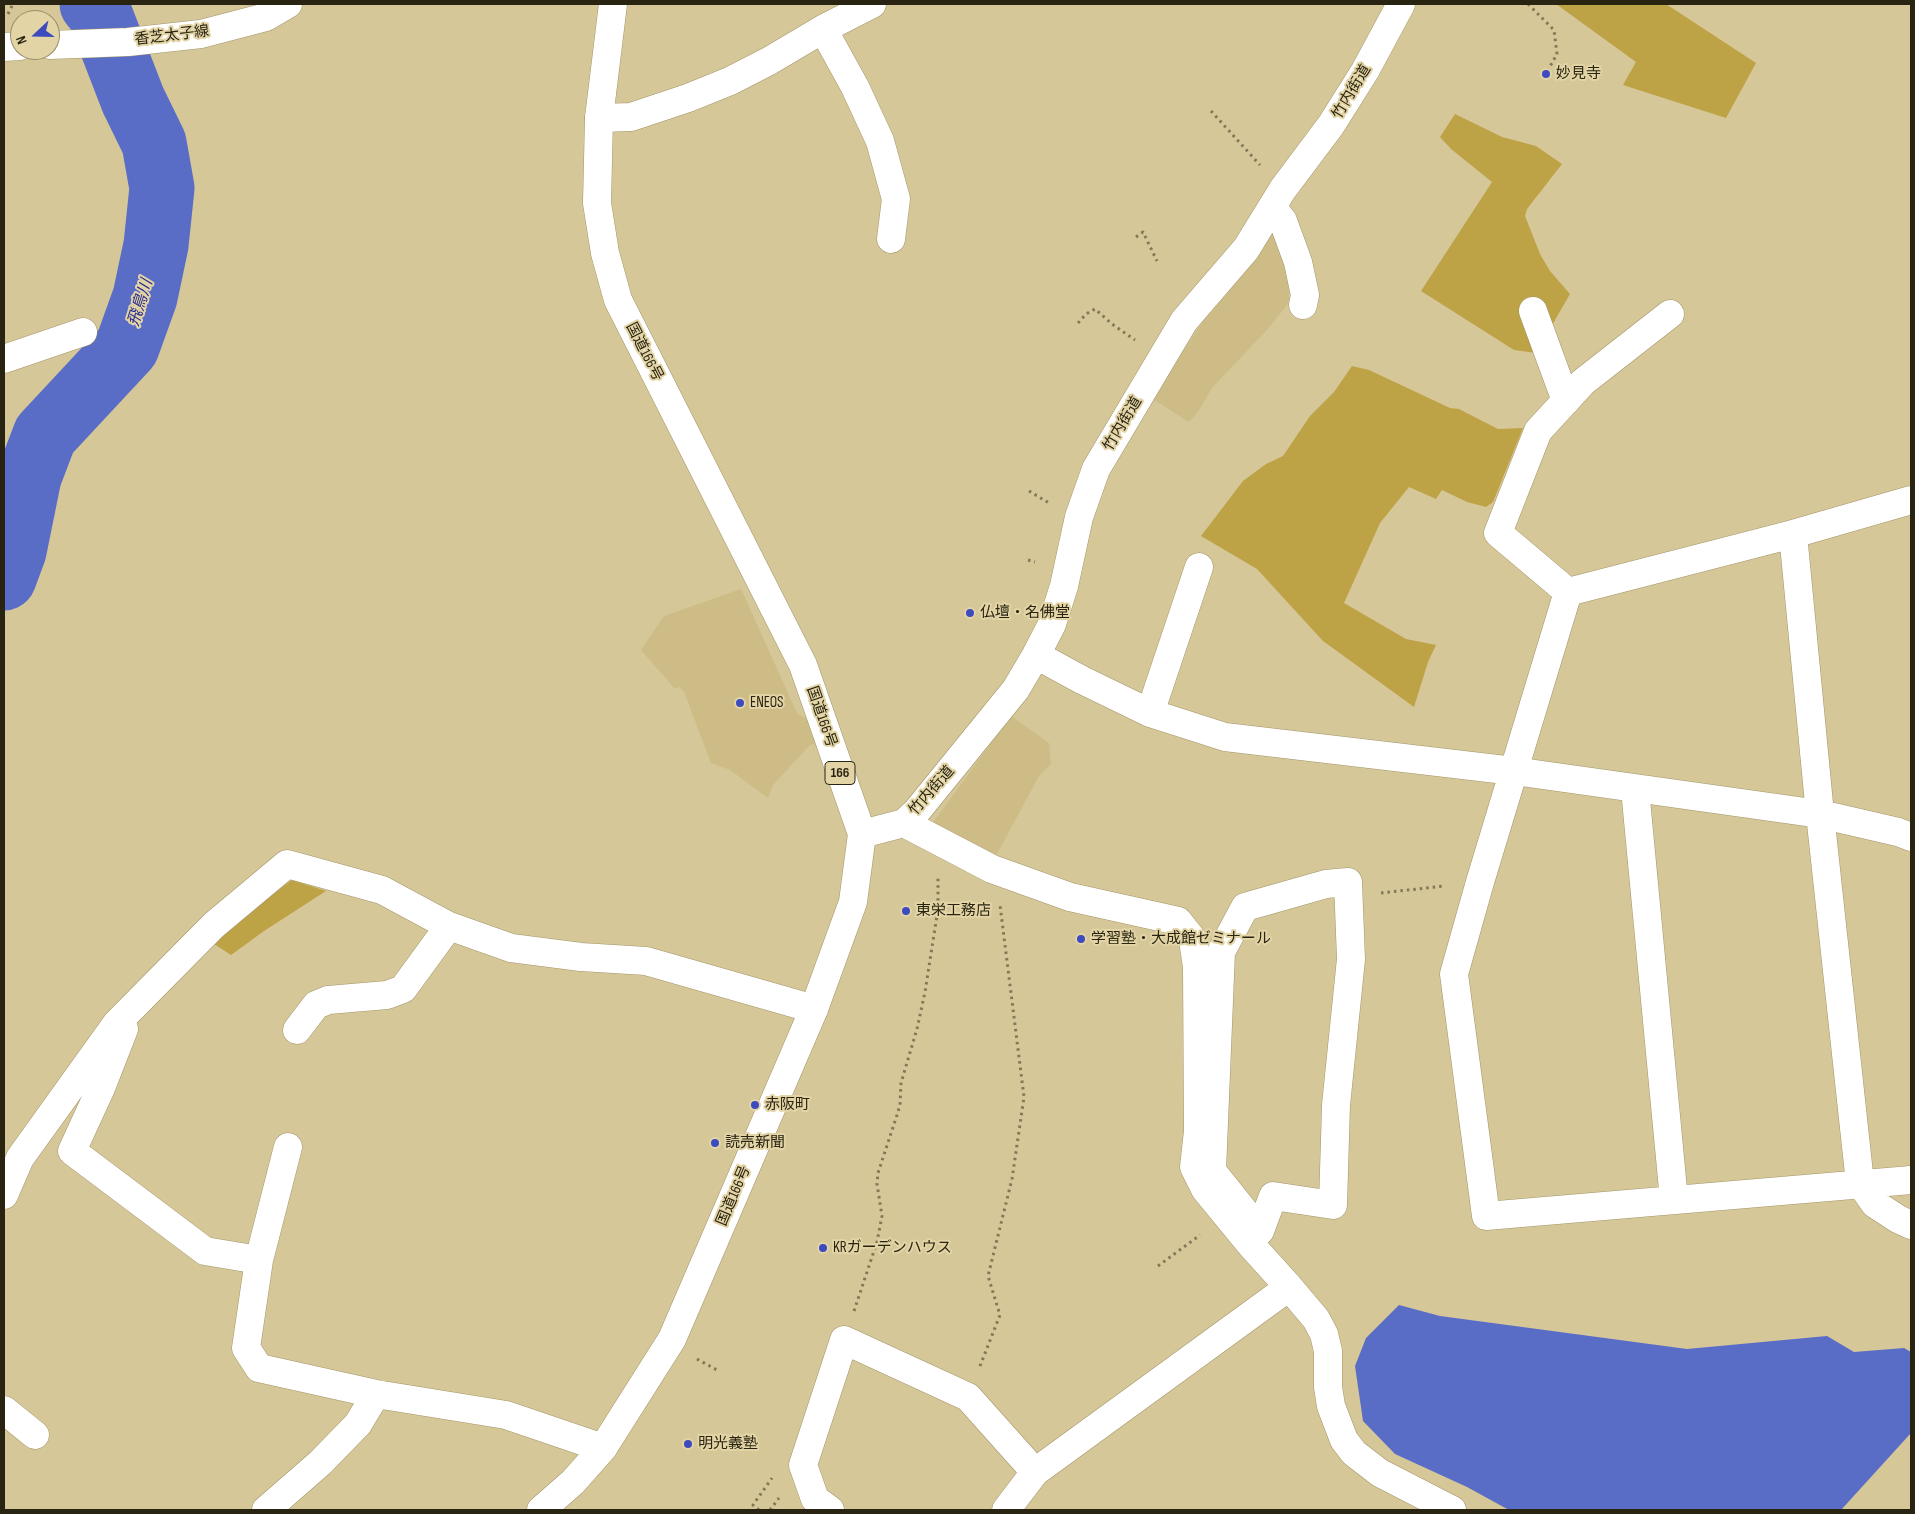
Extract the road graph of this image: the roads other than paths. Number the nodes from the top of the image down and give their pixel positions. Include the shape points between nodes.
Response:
1 (288, 4) edge
2 (613, 4) edge
3 (872, 4) edge
4 (1401, 4) edge
5 (823, 29) junction
6 (62, 44) edge
7 (600, 118) junction
8 (1277, 198) junction
9 (890, 239) dead end
10 (1303, 305) dead end
11 (1533, 311) dead end
12 (1670, 314) dead end
13 (83, 332) dead end
14 (4, 359) edge
15 (1566, 401) junction
16 (1911, 500) edge
17 (1793, 534) junction
18 (1199, 567) dead end
19 (1568, 592) junction
20 (1036, 655) junction
21 (1150, 713) junction
22 (1514, 771) junction
23 (1635, 789) junction
24 (1820, 814) junction
25 (904, 823) junction
26 (862, 834) junction
27 (1911, 837) edge
28 (1348, 896) joint
29 (449, 926) junction
30 (134, 1006) junction
31 (814, 1009) junction
32 (297, 1030) dead end
33 (288, 1147) dead end
34 (1911, 1180) edge
35 (1860, 1183) junction
36 (4, 1195) edge
37 (1674, 1200) junction
38 (1911, 1225) edge
39 (259, 1260) junction
40 (1289, 1287) junction
41 (376, 1394) junction
42 (4, 1410) edge
43 (35, 1435) dead end
44 (603, 1448) junction
45 (1035, 1472) junction
46 (266, 1510) edge
47 (541, 1510) edge
48 (830, 1510) edge
49 (1006, 1510) edge
50 (1452, 1510) edge

1 - 6 main road, 香芝太子線 via 266,17 201,34 128,42
2 - 7 main road, 国道166号 / 166
3 - 5 main road
4 - 8 main road, 竹内街道 via 1331,125
5 - 7 main road via 769,62 688,98 631,117
5 - 9 main road via 880,141 896,199
7 - 26 main road, 国道166号 / 166 via 597,203 605,253 618,300 803,665
8 - 10 main road via 1282,222 1298,262 1305,295
8 - 20 main road, 竹内街道 via 1246,249 1184,321 1096,470 1079,517 1052,624
11 - 15 main road
12 - 15 main road via 1583,382
13 - 14 main road
15 - 19 main road via 1538,431 1498,532
16 - 17 main road
17 - 19 main road
17 - 24 main road
18 - 21 main road
19 - 22 main road
20 - 21 main road
20 - 25 main road, 竹内街道 via 1016,689
21 - 22 main road via 1225,738
22 - 23 main road
22 - 37 main road via 1454,974 1486,1216
23 - 24 main road
23 - 37 main road
24 - 27 main road
24 - 35 main road
25 - 26 main road, 竹内街道
25 - 40 main road via 1002,872 1070,897 1178,921 1193,940 1197,967 1198,1131 1194,1167 1205,1189
26 - 31 main road, 国道166号 / 166 via 853,902
28 - 28 main road via 1351,959 1336,1105 1333,1205 1273,1196 1260,1231 1212,1171 1221,952 1245,907 1326,884 1348,882
29 - 30 main road via 382,890 287,864 214,925
29 - 31 main road via 511,948 646,961
29 - 32 main road via 402,989 387,995 322,1002
30 - 36 main road via 117,1023 20,1158
30 - 39 main road via 72,1151 205,1251
31 - 44 main road, 国道166号 / 166 via 672,1339
33 - 39 main road
34 - 35 main road
35 - 37 main road
35 - 38 main road via 1875,1204
39 - 41 main road via 246,1348 259,1368
40 - 45 main road
40 - 50 main road via 1316,1319 1324,1334 1331,1406 1344,1440 1354,1453 1380,1473
41 - 44 main road via 506,1415
41 - 46 main road via 358,1424 320,1463
42 - 43 main road
44 - 47 main road, 国道166号 / 166 via 573,1482
45 - 48 main road via 968,1397 844,1340 803,1465 815,1498
45 - 49 main road

